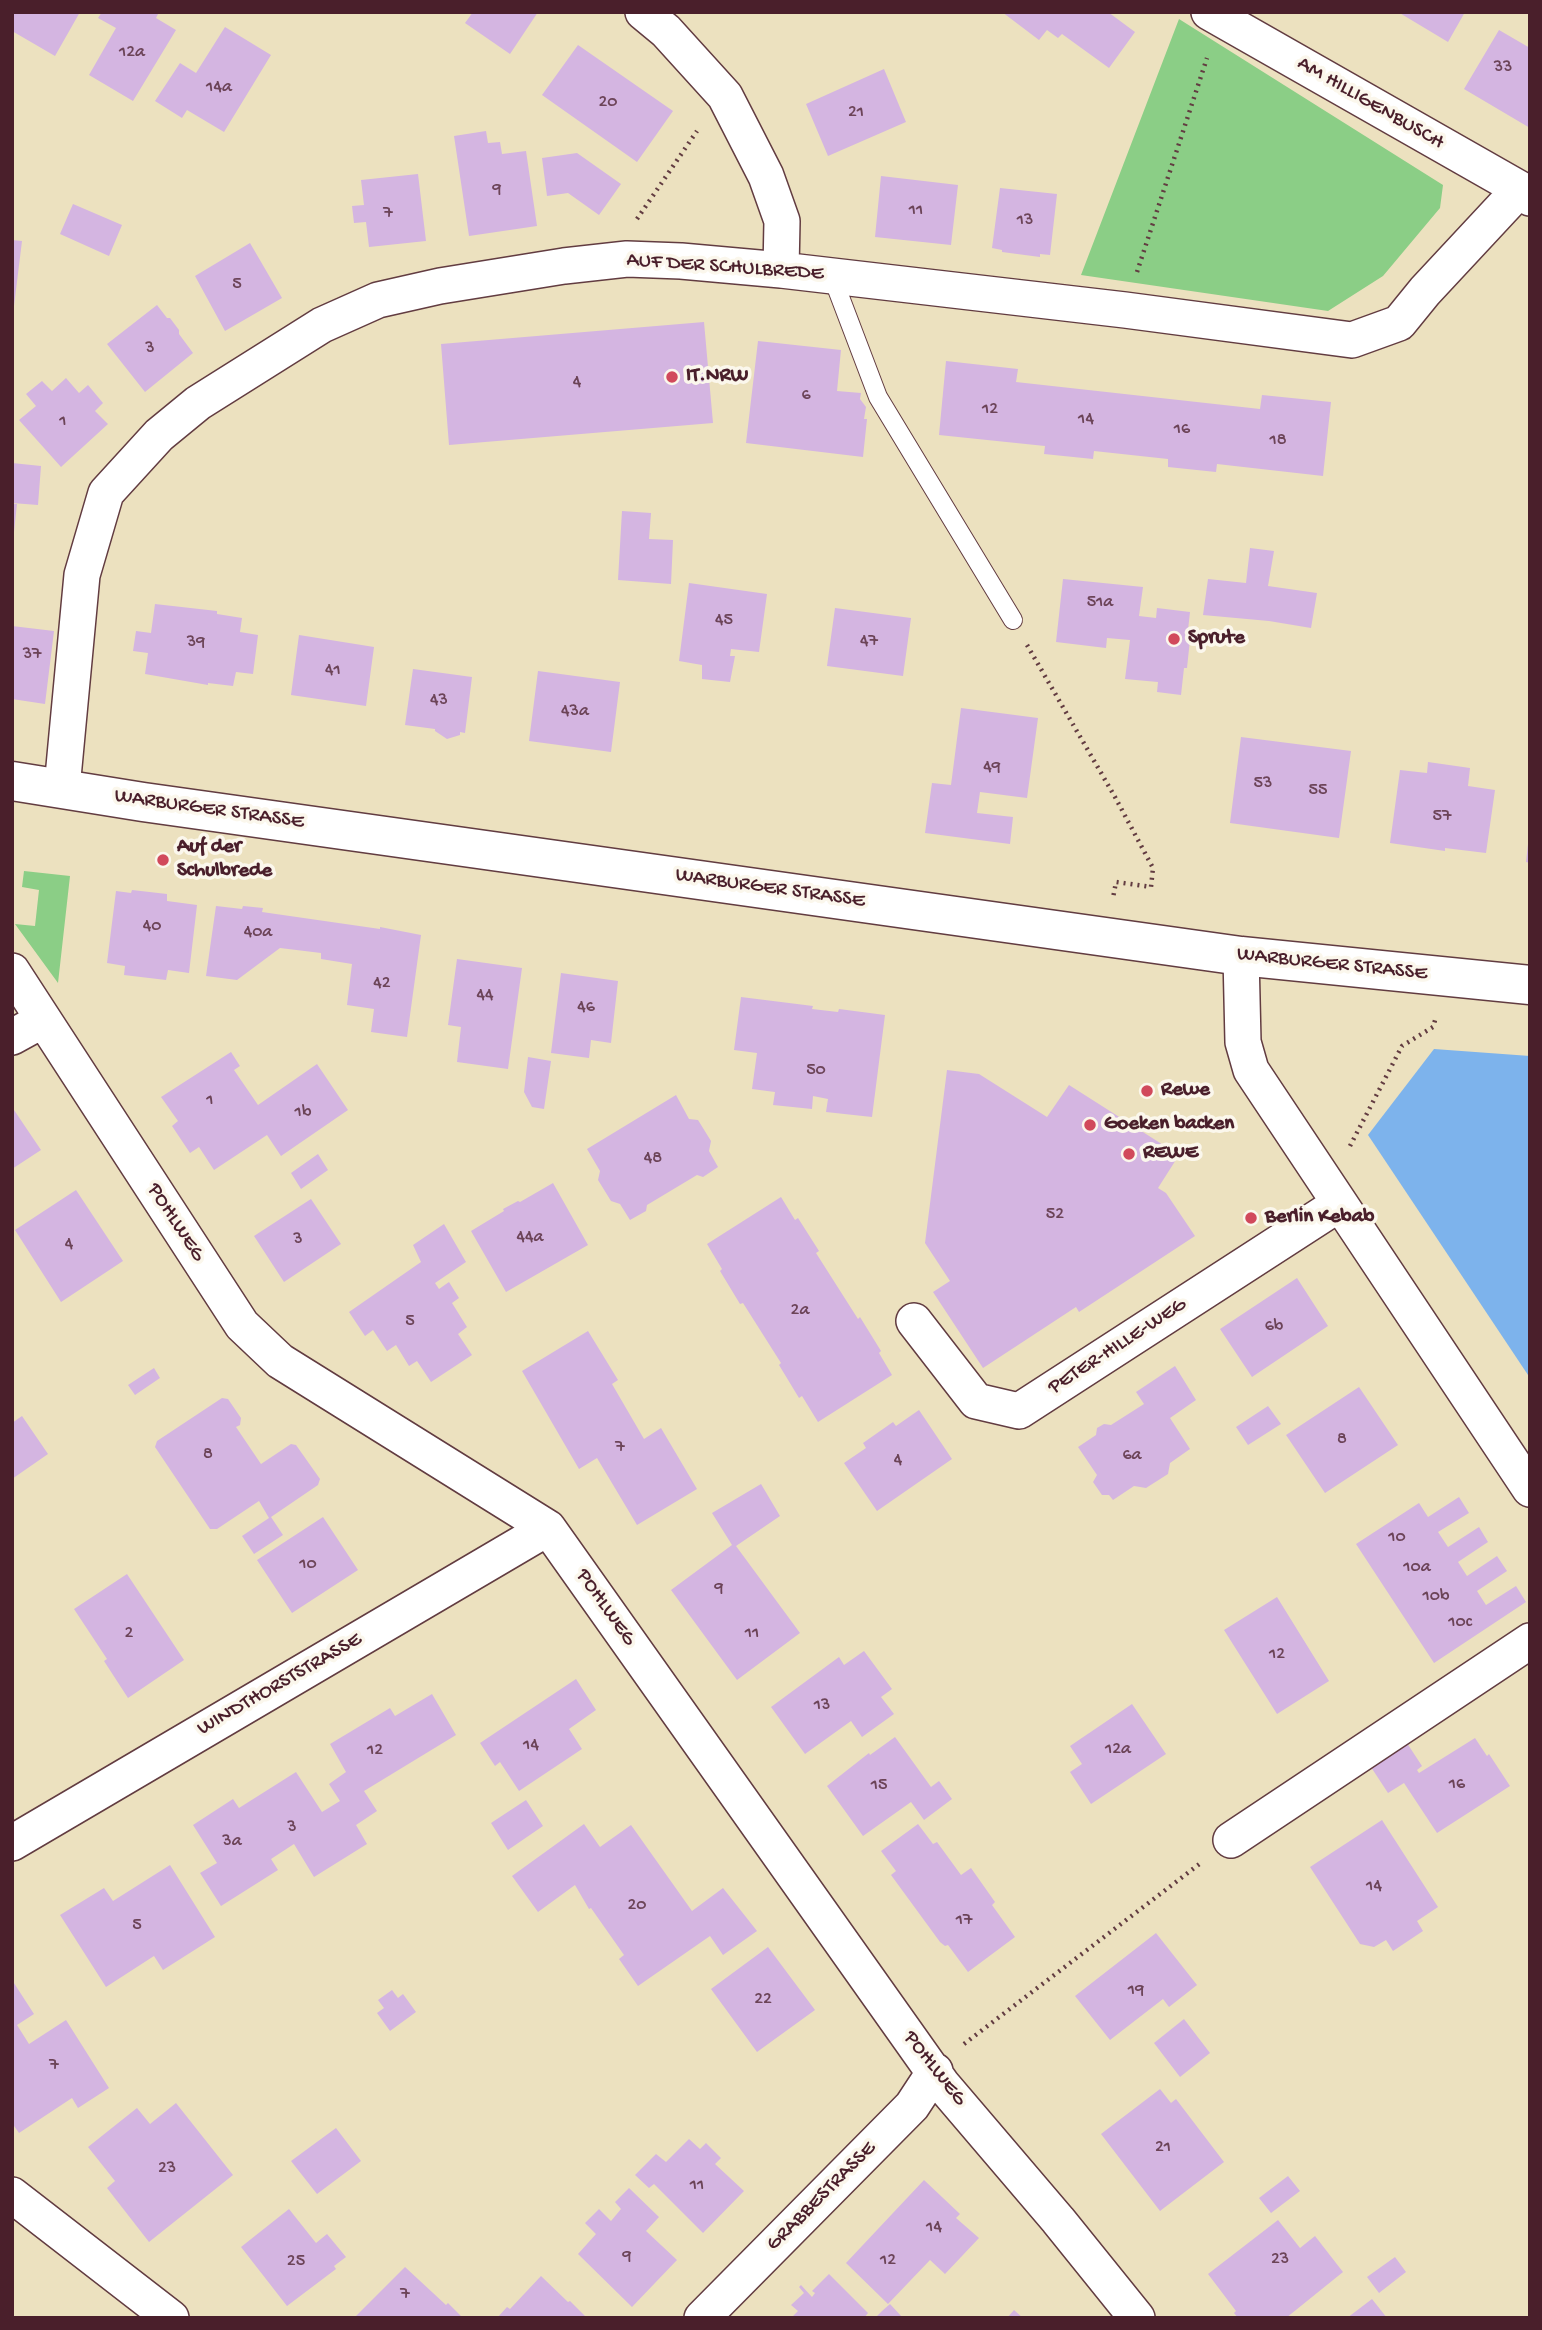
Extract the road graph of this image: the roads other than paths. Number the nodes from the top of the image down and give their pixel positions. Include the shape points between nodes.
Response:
1 (643, 12) edge
2 (1214, 15) edge
3 (1525, 194) edge
4 (781, 270) junction
5 (832, 276) junction
6 (1013, 620) road end
7 (12, 781) edge
8 (62, 788) junction
9 (1241, 956) junction
10 (12, 971) edge
11 (1530, 985) edge
12 (43, 1020) junction
13 (12, 1037) edge
14 (1334, 1195) junction
15 (914, 1321) dead end
16 (1530, 1489) edge
17 (548, 1528) junction
18 (1530, 1641) edge
19 (1231, 1840) road end
20 (12, 1843) edge
21 (935, 2071) junction
22 (12, 2195) edge
23 (171, 2318) edge
24 (702, 2318) edge
25 (1137, 2318) edge

1 - 4 street via 725,96 766,176 782,221
2 - 3 street, AM HILLIGENBUSCH
3 - 5 street, AUF DER SCHULBREDE via 1425,291 1399,323 1352,340
4 - 5 street, AUF DER SCHULBREDE
4 - 8 street, AUF DER SCHULBREDE via 627,259 440,286 378,300 321,325 198,403 159,435 106,493 82,575
5 - 6 lane via 878,397
7 - 8 main road, WARBURGER STRASSE
8 - 9 main road, WARBURGER STRASSE
9 - 11 main road, WARBURGER STRASSE
9 - 14 street via 1243,1042 1251,1070
10 - 12 street, POHLWEG
12 - 13 street
12 - 17 street, POHLWEG via 242,1325 280,1362
14 - 15 street, PETER-HILLE-WEG via 1019,1411 976,1401
14 - 16 street
17 - 20 street, WINDTHORSTSTRASSE
17 - 21 street, POHLWEG
18 - 19 street
21 - 24 street, GRABBESTRASSE via 912,2106
21 - 25 street, POHLWEG
22 - 23 street

